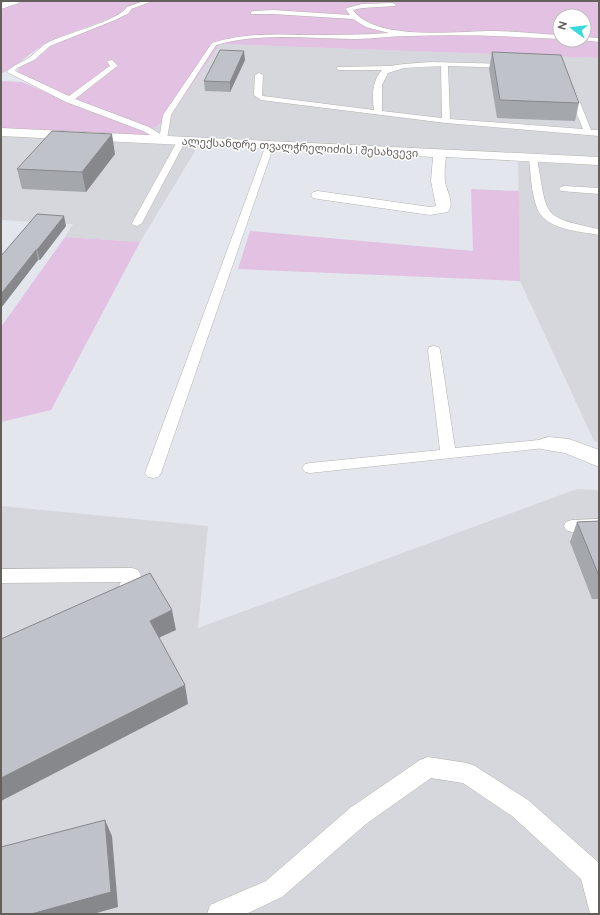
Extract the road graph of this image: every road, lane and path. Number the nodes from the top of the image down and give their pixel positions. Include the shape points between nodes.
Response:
1 (16, 1) edge
2 (150, 1) edge
3 (393, 5) dead end
4 (1, 6) edge
5 (253, 13) dead end
6 (355, 17) junction
7 (407, 34) junction
8 (552, 37) edge
9 (110, 61) dead end
10 (444, 64) junction
11 (515, 66) edge
12 (339, 68) dead end
13 (389, 68) junction
14 (259, 75) dead end
15 (568, 82) edge
16 (69, 100) junction
17 (378, 113) junction
18 (446, 121) junction
19 (1, 132) edge
20 (588, 132) junction
21 (599, 133) edge
22 (163, 139) junction
23 (182, 140) junction
24 (270, 145) junction
25 (440, 154) junction
26 (533, 159) junction
27 (599, 161) edge
28 (564, 189) dead end
29 (599, 191) edge
30 (318, 195) dead end
31 (137, 222) dead end
32 (599, 232) edge
33 (434, 350) dead end
34 (549, 444) joint
35 (448, 454) junction
36 (599, 459) edge
37 (310, 468) dead end
38 (153, 473) dead end
39 (599, 525) edge
40 (572, 526) dead end
41 (1, 576) edge
42 (105, 600) edge
43 (599, 904) edge
44 (219, 914) edge

1 - 4 street
2 - 16 lane via 48,45 32,59 15,67 9,73
3 - 6 lane via 349,9
5 - 6 lane
6 - 7 lane via 379,29
7 - 8 lane via 494,33
7 - 22 lane via 358,37 252,36 214,44 167,114
9 - 16 lane via 114,66 110,70
10 - 11 lane
10 - 13 lane
10 - 18 lane
12 - 13 lane
13 - 17 lane via 381,76 377,94
14 - 17 lane via 258,95 261,98
15 - 20 lane
16 - 22 lane via 146,129
17 - 18 lane
18 - 20 lane
19 - 22 street, ალექსანდრე თვალჭრელიძის I შესახვევი
20 - 21 lane
22 - 23 street, ალექსანდრე თვალჭრელიძის I შესახვევი
23 - 24 street, ალექსანდრე თვალჭრელიძის I შესახვევი
23 - 31 lane
24 - 25 street, ალექსანდრე თვალჭრელიძის I შესახვევი
24 - 38 lane
25 - 26 street, ალექსანდრე თვალჭრელიძის I შესახვევი
25 - 30 street via 437,170 445,205 443,209 430,211
26 - 27 street, ალექსანდრე თვალჭრელიძის I შესახვევი
26 - 32 lane via 543,210 562,224
28 - 29 lane
33 - 35 lane
34 - 35 lane
34 - 36 street via 569,446
35 - 37 lane
39 - 40 lane
41 - 42 lane via 132,575 126,591
43 - 44 lane via 591,872 520,808 467,774 428,767 358,816 274,889

